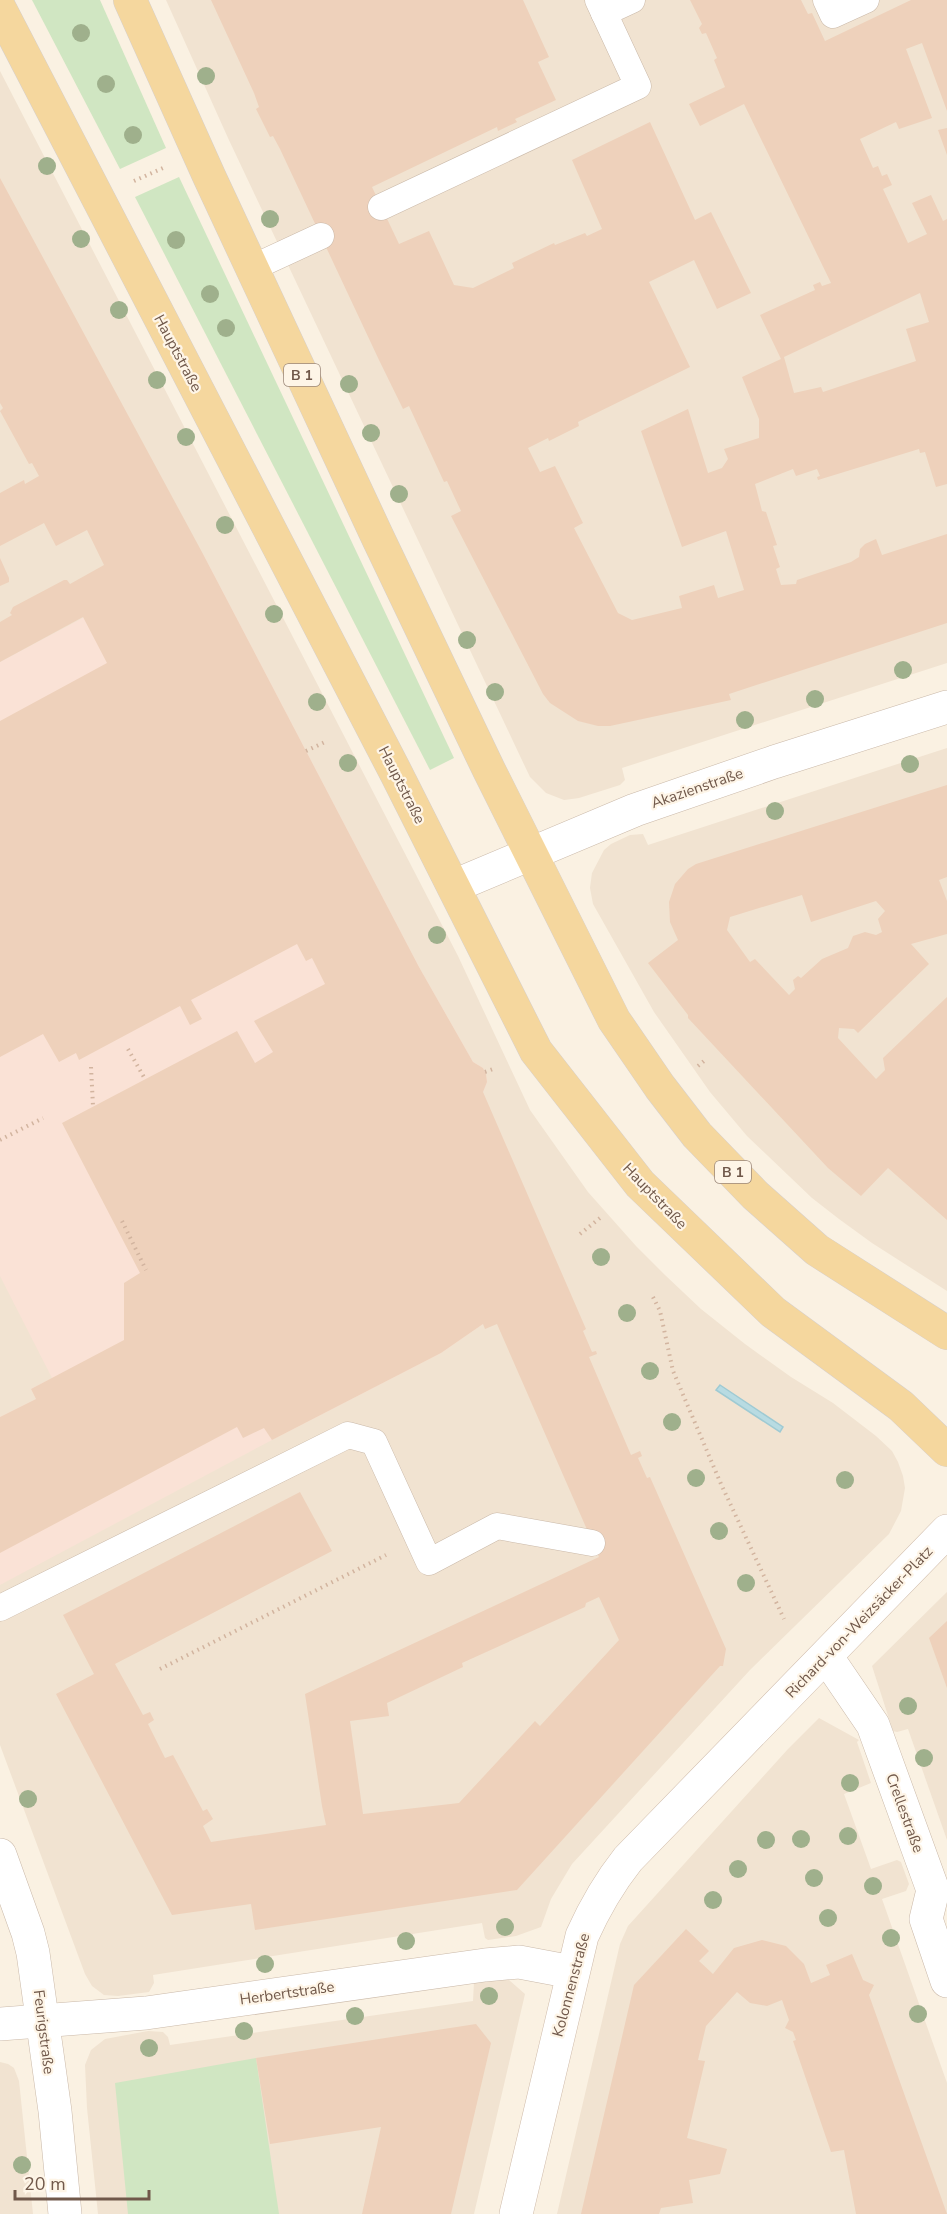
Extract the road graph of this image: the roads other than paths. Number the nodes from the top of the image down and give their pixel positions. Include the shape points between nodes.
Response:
1 (129, 0) edge
2 (632, 0) edge
3 (826, 0) edge
4 (866, 0) edge
5 (601, 7) edge
6 (0, 9) edge
7 (381, 207) dead end
8 (321, 236) dead end
9 (252, 268) junction
10 (947, 707) edge
11 (531, 854) junction
12 (454, 886) junction
13 (947, 1333) edge
14 (947, 1450) edge
15 (947, 1531) edge
16 (592, 1543) dead end
17 (0, 1608) edge
18 (826, 1656) junction
19 (771, 1714) joint
20 (0, 1855) edge
21 (572, 1972) junction
22 (947, 1981) edge
23 (43, 2021) junction
24 (0, 2024) edge
25 (65, 2214) edge
26 (516, 2214) edge

1 - 9 main road, B 1
2 - 5 lane
3 - 4 lane via 833,15
5 - 7 lane via 638,87
6 - 12 main road, Hauptstraße
8 - 9 lane
9 - 11 main road, B 1
10 - 11 street, Akazienstraße via 635,810
11 - 12 street, Akazienstraße
11 - 13 main road, B 1 via 614,1020 697,1135 755,1195 817,1250
12 - 14 main road, Hauptstraße via 536,1051 640,1184 773,1312 901,1406
15 - 18 street, Richard-von-Weizsäcker-Platz
16 - 17 lane via 497,1526 429,1562 374,1442 348,1435
18 - 19 street, Richard-von-Weizsäcker-Platz
18 - 22 street, Crellestraße via 873,1725 933,1890 926,1919
19 - 21 street, Kolonnenstraße via 609,1882 582,1936
20 - 23 street, Feurigstraße via 31,1943
21 - 23 street, Herbertstraße via 519,1962 485,1965 146,2013
21 - 26 street, Kolonnenstraße
23 - 24 street, Herbertstraße
23 - 25 street, Feurigstraße

